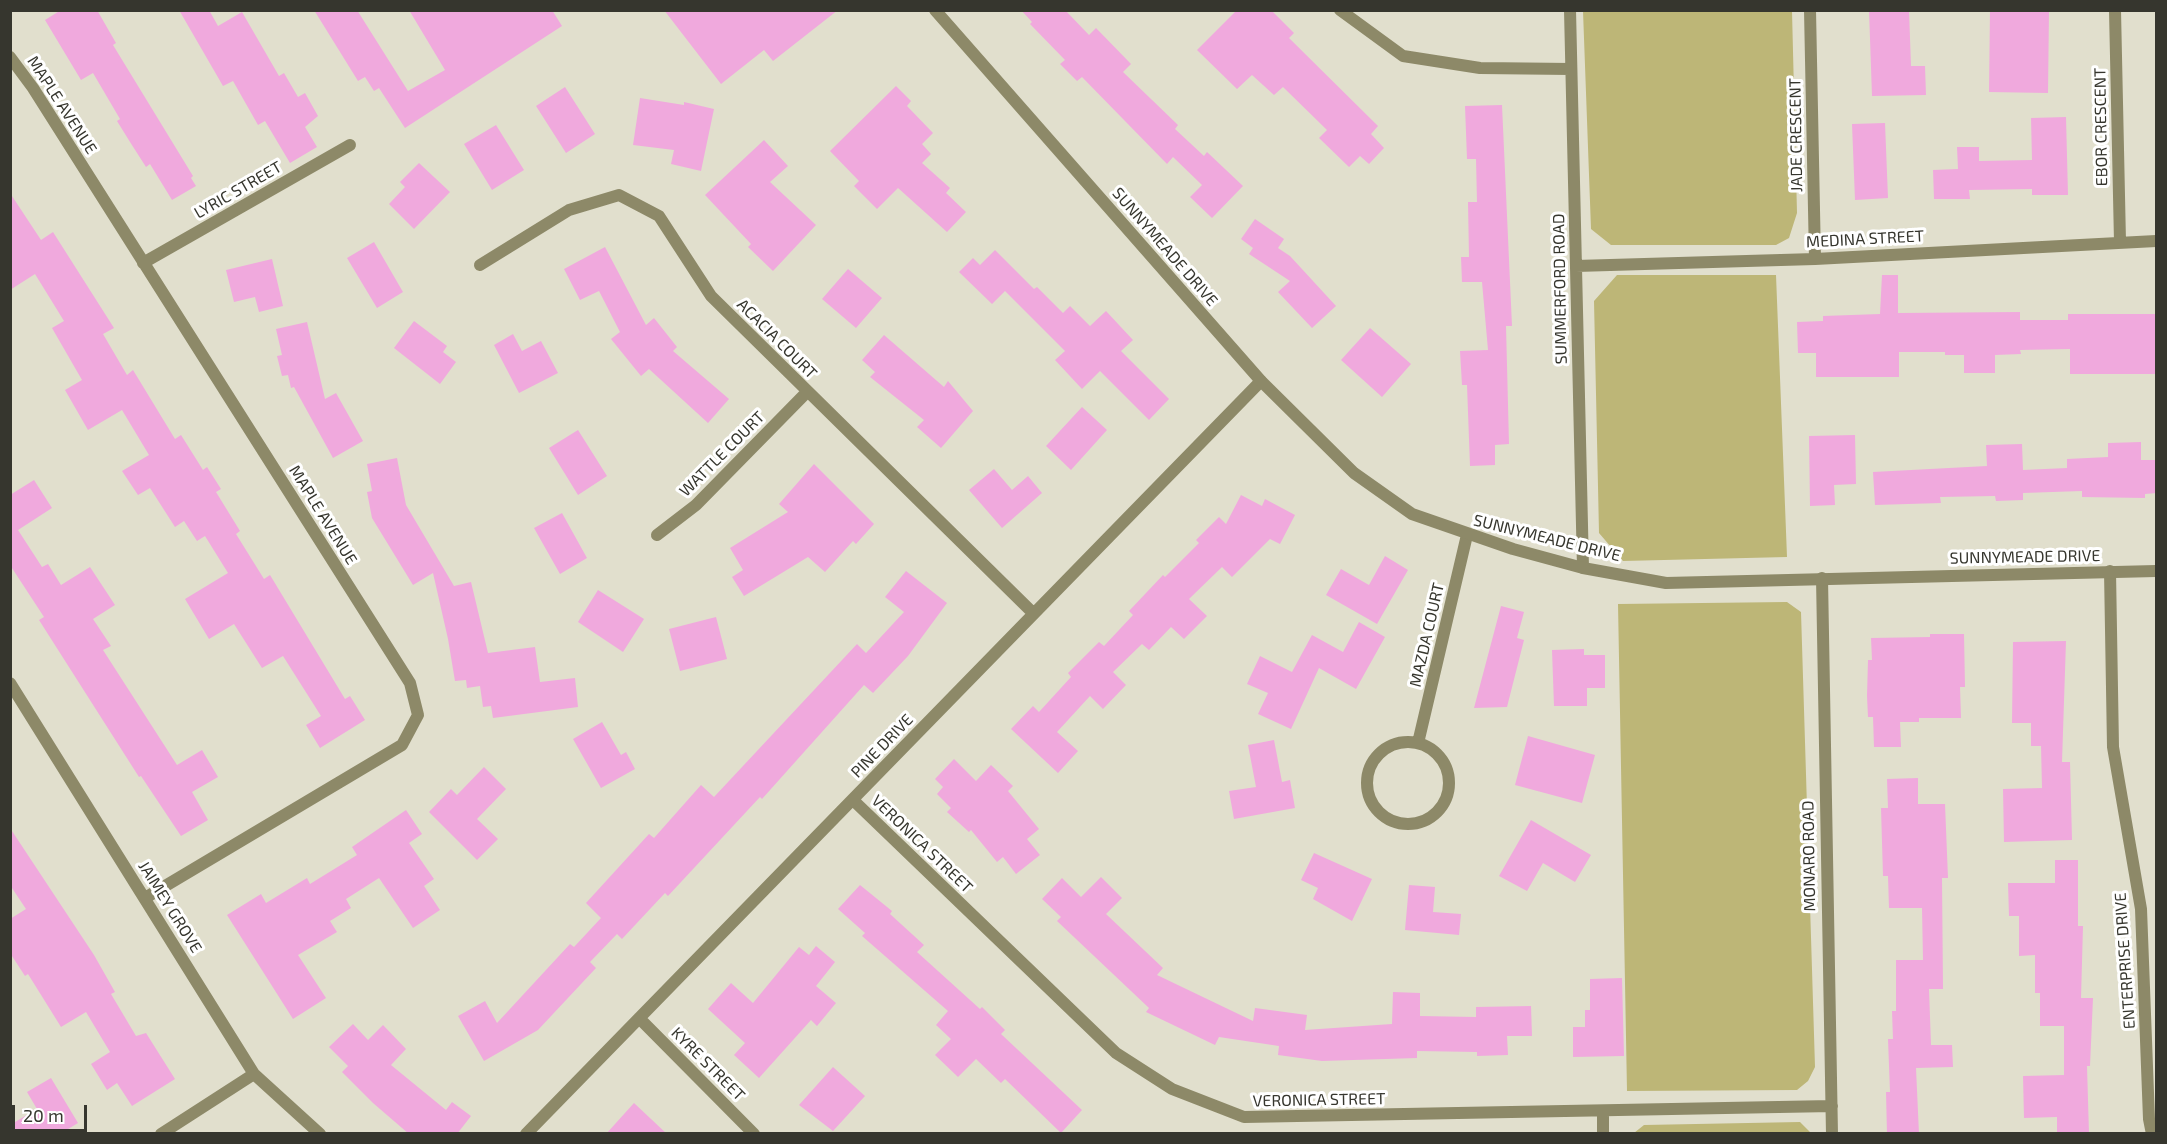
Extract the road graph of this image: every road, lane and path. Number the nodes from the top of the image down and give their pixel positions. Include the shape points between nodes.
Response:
1 (935, 10) edge
2 (1340, 10) edge
3 (1570, 10) edge
4 (1810, 10) edge
5 (2115, 10) edge
6 (10, 57) edge
7 (1571, 69) junction
8 (350, 145) dead end
9 (2157, 241) edge
10 (2120, 242) junction
11 (1815, 259) junction
12 (142, 263) junction
13 (480, 265) dead end
14 (1576, 266) junction
15 (1261, 381) junction
16 (806, 393) junction
17 (657, 535) dead end
18 (1467, 535) junction
19 (1583, 568) junction
20 (2157, 571) edge
21 (2110, 572) junction
22 (1822, 578) junction
23 (1032, 612) junction
24 (10, 683) edge
25 (1418, 743) junction
26 (853, 800) junction
27 (145, 898) junction
28 (639, 1018) junction
29 (254, 1074) junction
30 (1832, 1106) junction
31 (1603, 1111) junction
32 (161, 1134) edge
33 (321, 1134) edge
34 (526, 1134) edge
35 (754, 1134) edge
36 (1604, 1134) edge
37 (1832, 1134) edge
38 (2152, 1134) edge

1 - 15 street, SUNNYMEADE DRIVE
2 - 7 street via 1403,56 1480,68
3 - 7 street, SUMMERFORD ROAD
4 - 11 street, JADE CRESCENT
5 - 10 street, EBOR CRESCENT
6 - 12 street, MAPLE AVENUE
7 - 14 street, SUMMERFORD ROAD
8 - 12 street, LYRIC STREET
9 - 10 street, MEDINA STREET
10 - 11 street, MEDINA STREET
11 - 14 street, MEDINA STREET
12 - 27 street, MAPLE AVENUE via 410,683 418,716 402,745
13 - 16 street, ACACIA COURT via 569,210 619,195 659,216 711,296
14 - 19 street, SUMMERFORD ROAD
15 - 18 street, SUNNYMEADE DRIVE via 1354,473 1412,514
15 - 23 street, PINE DRIVE
16 - 17 street, WATTLE COURT via 696,505
16 - 23 street, ACACIA COURT
18 - 19 street, SUNNYMEADE DRIVE
18 - 25 street, MAZDA COURT
19 - 22 street, SUNNYMEADE DRIVE via 1666,583
20 - 21 street, SUNNYMEADE DRIVE
21 - 22 street, SUNNYMEADE DRIVE
21 - 38 street, ENTERPRISE DRIVE via 2113,747 2141,909
22 - 30 street, MONARO ROAD
23 - 26 street, PINE DRIVE
24 - 27 street, JAIMEY GROVE
25 - 25 street via 1440,757 1447,770 1447,796 1430,817 1404,824 1380,813 1372,802 1367,776 1380,752 1405,742
26 - 28 street, PINE DRIVE
26 - 31 street, VERONICA STREET via 1116,1053 1172,1089 1244,1117
27 - 29 street, JAIMEY GROVE
28 - 34 street, PINE DRIVE
28 - 35 street, KYRE STREET
29 - 32 street
29 - 33 street, JAIMEY GROVE
30 - 31 street, VERONICA STREET
30 - 37 street, MONARO ROAD
31 - 36 street

